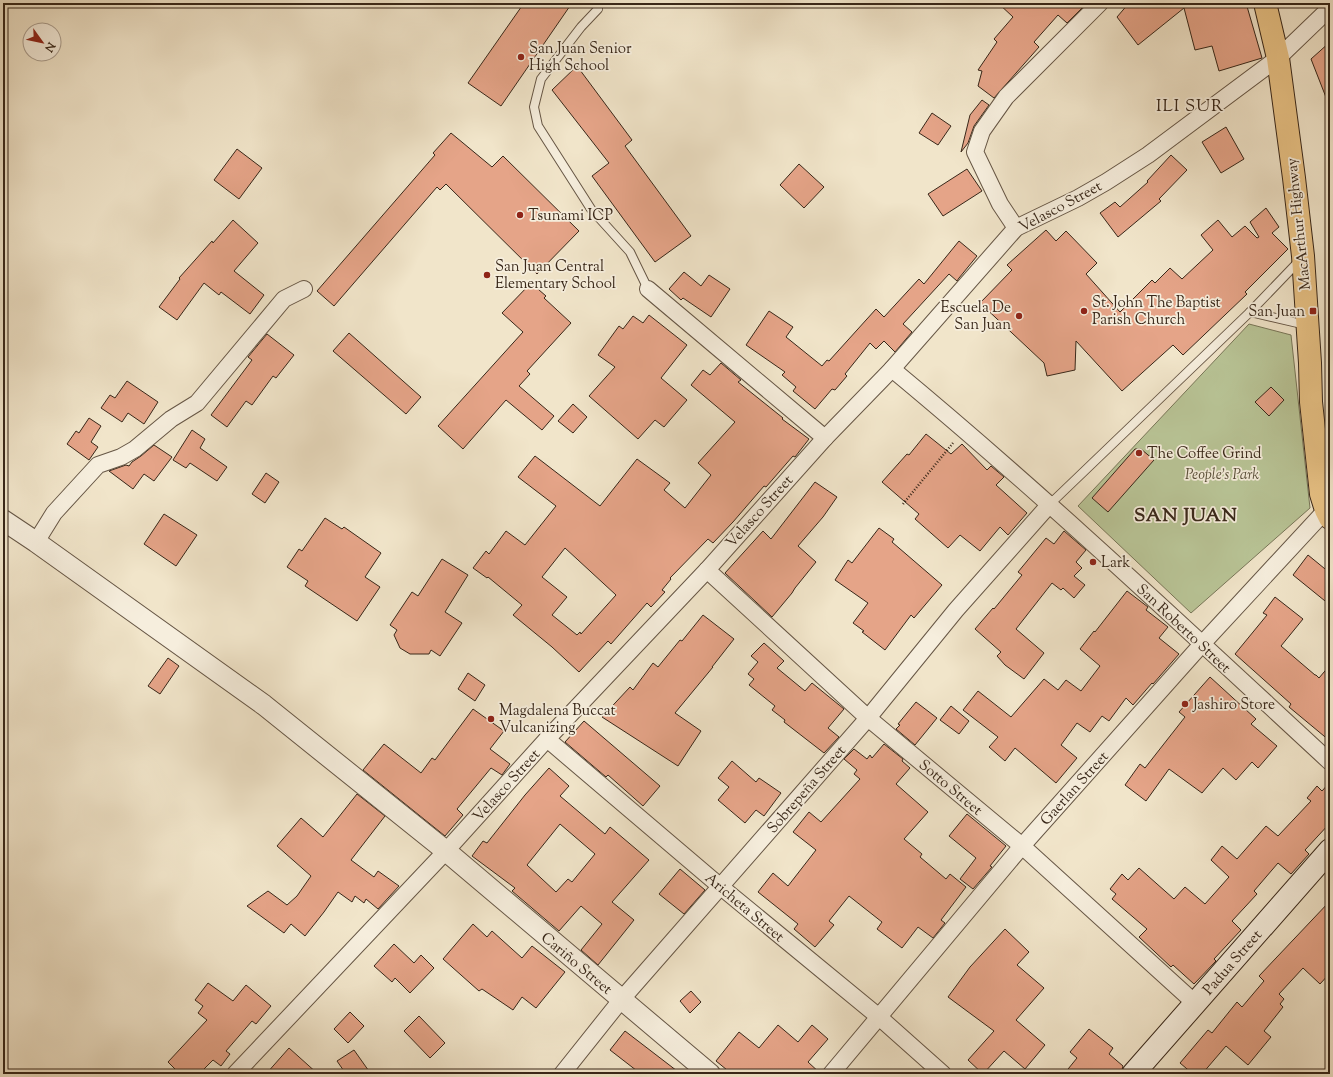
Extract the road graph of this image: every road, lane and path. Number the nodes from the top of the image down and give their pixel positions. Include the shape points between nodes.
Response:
1 (1265, 3) edge
2 (1095, 5) edge
3 (1330, 8) edge
4 (598, 9) dead end
5 (1278, 58) junction
6 (1016, 228) junction
7 (1303, 256) junction
8 (648, 288) joint
9 (304, 289) dead end
10 (1250, 312) junction
11 (1307, 325) junction
12 (892, 368) junction
13 (965, 429) junction
14 (825, 438) junction
15 (1324, 463) edge
16 (902, 504) dead end
17 (1050, 504) junction
18 (1328, 514) edge
19 (3, 520) edge
20 (36, 542) junction
21 (707, 570) junction
22 (1202, 644) junction
23 (868, 718) junction
24 (547, 739) junction
25 (1330, 762) edge
26 (1022, 846) junction
27 (1330, 850) edge
28 (446, 851) junction
29 (721, 887) junction
30 (622, 1000) junction
31 (1196, 1004) junction
32 (879, 1017) junction
33 (235, 1074) edge
34 (562, 1074) edge
35 (710, 1074) edge
36 (831, 1074) edge
37 (943, 1074) edge
38 (1134, 1074) edge

1 - 5 highway, MacArthur Highway
2 - 6 street via 1006,97 982,131 975,152 1000,204
3 - 5 street, Velasco Street
4 - 8 lane via 580,27 541,79 534,107 538,126 591,209 630,252
5 - 6 street, Velasco Street via 1142,159 1078,198
5 - 7 highway, MacArthur Highway
6 - 12 street, Velasco Street
7 - 10 lane
7 - 11 highway, MacArthur Highway
8 - 14 street
9 - 20 street via 284,299 197,403 171,419 135,449 121,457 98,464 54,513
10 - 11 lane
10 - 17 lane
11 - 15 highway, MacArthur Highway via 1311,402
12 - 13 street, San Roberto Street
12 - 14 street, Velasco Street
13 - 16 path
13 - 17 street, San Roberto Street
14 - 21 street, Velasco Street
15 - 18 highway, MacArthur Highway via 1321,494
17 - 22 street, San Roberto Street
17 - 23 street, Sobrepeña Street via 956,610
18 - 22 street, Gaerlan Street
19 - 20 street, Cariño Street
20 - 28 street, Cariño Street via 264,705
21 - 23 street, Sotto Street
21 - 24 street, Velasco Street
22 - 25 street, San Roberto Street
22 - 26 street, Gaerlan Street
23 - 26 street, Sotto Street
23 - 29 street, Sobrepeña Street
24 - 28 street, Velasco Street
24 - 29 street, Aricheta Street
26 - 31 street, Sotto Street
26 - 32 street, Gaerlan Street
27 - 31 main road, Padua Street
28 - 30 street, Cariño Street
28 - 33 street, Velasco Street
29 - 30 street, Sobrepeña Street
29 - 32 street, Aricheta Street
30 - 34 street, Sobrepeña Street
30 - 35 street, Cariño Street
31 - 38 main road, Padua Street
32 - 36 street, Gaerlan Street
32 - 37 street, Aricheta Street

